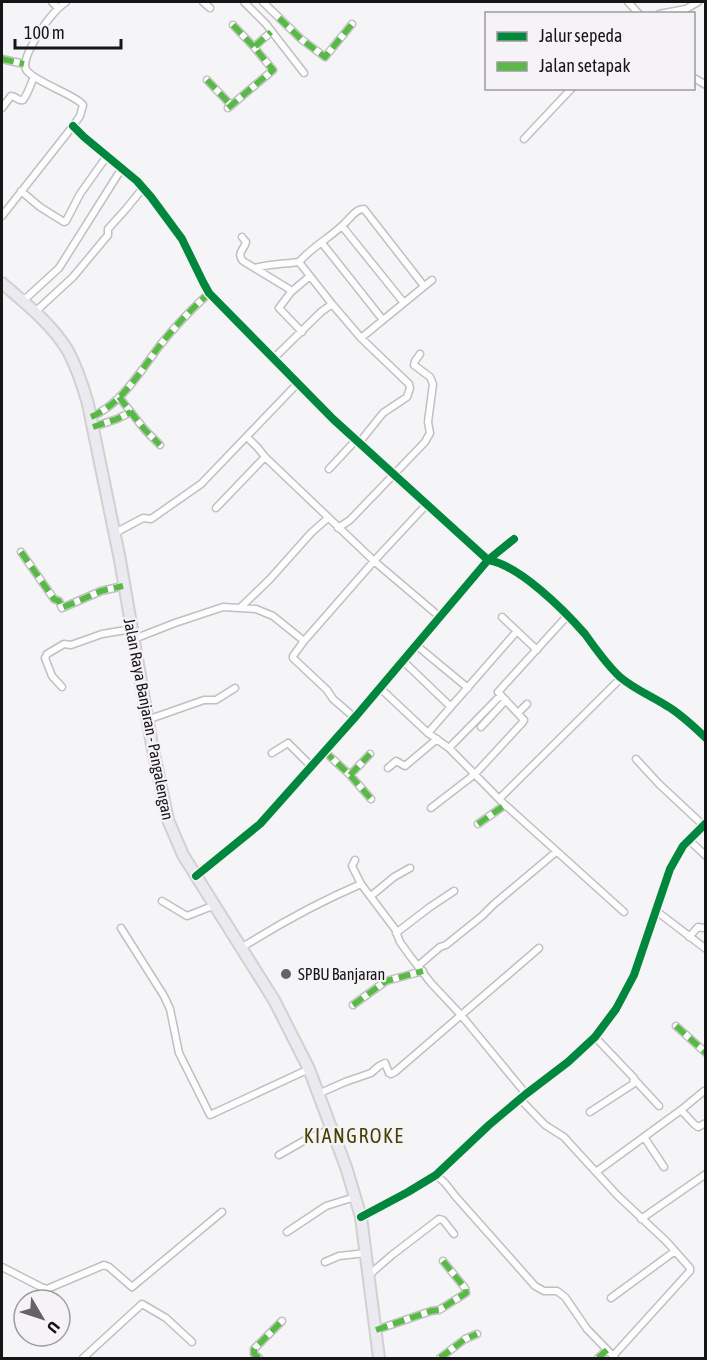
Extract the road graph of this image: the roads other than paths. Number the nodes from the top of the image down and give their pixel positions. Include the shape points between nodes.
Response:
1 (52, 2) edge
2 (66, 2) edge
3 (203, 2) edge
4 (244, 2) edge
5 (263, 2) edge
6 (698, 2) edge
7 (58, 9) junction
8 (210, 9) dead end
9 (670, 12) edge
10 (352, 24) dead end
11 (233, 25) dead end
12 (272, 32) junction
13 (254, 47) junction
14 (2, 59) edge
15 (24, 64) junction
16 (304, 73) dead end
17 (34, 77) junction
18 (207, 80) dead end
19 (570, 90) edge
20 (2, 108) edge
21 (73, 126) junction
22 (524, 139) dead end
23 (107, 156) junction
24 (122, 168) junction
25 (143, 188) junction
26 (21, 192) junction
27 (2, 216) edge
28 (342, 226) junction
29 (242, 237) dead end
30 (322, 243) junction
31 (299, 262) junction
32 (255, 268) junction
33 (310, 276) junction
34 (432, 280) dead end
35 (2, 284) edge
36 (424, 286) junction
37 (209, 292) junction
38 (291, 292) junction
39 (23, 301) junction
40 (404, 303) junction
41 (332, 304) junction
42 (35, 313) junction
43 (383, 320) junction
44 (302, 332) junction
45 (361, 338) junction
46 (420, 354) dead end
47 (273, 359) junction
48 (298, 383) junction
49 (119, 398) junction
50 (131, 412) junction
51 (92, 422) junction
52 (247, 437) junction
53 (357, 442) junction
54 (160, 445) dead end
55 (265, 457) junction
56 (329, 469) dead end
57 (393, 475) junction
58 (427, 504) junction
59 (216, 508) dead end
60 (328, 518) junction
61 (338, 528) junction
62 (115, 533) junction
63 (514, 539) dead end
64 (21, 552) dead end
65 (488, 560) junction
66 (374, 561) junction
67 (123, 586) junction
68 (240, 608) junction
69 (568, 615) junction
70 (440, 617) junction
71 (502, 617) dead end
72 (517, 631) junction
73 (133, 634) junction
74 (304, 641) junction
75 (416, 645) junction
76 (537, 651) junction
77 (402, 660) junction
78 (621, 678) junction
79 (62, 687) dead end
80 (235, 688) dead end
81 (380, 688) junction
82 (468, 688) junction
83 (503, 698) junction
84 (527, 704) dead end
85 (451, 707) junction
86 (518, 713) junction
87 (355, 718) junction
88 (147, 720) junction
89 (481, 727) dead end
90 (428, 733) junction
91 (705, 738) edge
92 (437, 739) junction
93 (449, 748) junction
94 (324, 751) junction
95 (272, 753) dead end
96 (370, 754) dead end
97 (636, 759) dead end
98 (311, 766) junction
99 (388, 768) dead end
100 (475, 774) junction
101 (350, 775) junction
102 (499, 799) junction
103 (371, 800) dead end
104 (505, 805) junction
105 (431, 808) dead end
106 (478, 824) dead end
107 (704, 824) edge
108 (689, 840) junction
109 (556, 852) junction
110 (705, 856) edge
111 (355, 860) dead end
112 (410, 868) dead end
113 (196, 876) junction
114 (361, 884) junction
115 (454, 891) dead end
116 (371, 896) junction
117 (162, 901) dead end
118 (215, 905) junction
119 (655, 910) junction
120 (624, 912) dead end
121 (705, 927) edge
122 (122, 928) dead end
123 (396, 933) junction
124 (689, 936) junction
125 (241, 948) junction
126 (539, 948) dead end
127 (705, 949) edge
128 (420, 969) junction
129 (353, 1005) dead end
130 (461, 1015) junction
131 (676, 1026) dead end
132 (595, 1037) junction
133 (705, 1053) edge
134 (309, 1069) junction
135 (634, 1079) junction
136 (704, 1091) dead end
137 (318, 1094) junction
138 (523, 1096) junction
139 (659, 1106) dead end
140 (681, 1110) junction
141 (590, 1112) dead end
142 (705, 1123) edge
143 (332, 1129) junction
144 (644, 1137) junction
145 (279, 1155) dead end
146 (664, 1167) dead end
147 (596, 1172) junction
148 (705, 1174) edge
149 (436, 1175) junction
150 (355, 1197) junction
151 (222, 1212) dead end
152 (361, 1217) junction
153 (641, 1219) junction
154 (287, 1232) dead end
155 (454, 1234) dead end
156 (675, 1251) junction
157 (366, 1253) junction
158 (443, 1261) dead end
159 (325, 1262) dead end
160 (2, 1267) edge
161 (369, 1275) junction
162 (611, 1298) dead end
163 (282, 1321) dead end
164 (376, 1330) junction
165 (477, 1334) dead end
166 (192, 1342) dead end
167 (607, 1350) junction
168 (614, 1358) edge
169 (83, 1359) edge
170 (259, 1359) edge
171 (379, 1359) edge
172 (440, 1359) edge
173 (598, 1359) edge

1 - 7 street
2 - 7 street
3 - 8 street
4 - 12 street
5 - 10 street via 326,57
6 - 9 street
7 - 15 street
11 - 13 street
12 - 13 street
12 - 16 street
13 - 18 street via 273,70 229,106
14 - 15 street
15 - 17 street
17 - 20 street via 24,100 11,96
17 - 21 street via 83,105
19 - 22 street
21 - 23 street
21 - 26 street
23 - 24 street
23 - 26 street via 64,222
24 - 25 street
24 - 39 street via 59,268
25 - 37 street via 182,239
25 - 42 street via 73,277
26 - 27 street
28 - 30 street
28 - 36 street via 357,210 364,209
28 - 40 street
29 - 32 street via 246,242 240,258
30 - 31 street
30 - 43 street
31 - 32 street
31 - 33 street
32 - 38 street
33 - 38 street
33 - 41 street
34 - 36 street
35 - 39 main road, Jalan Raya Banjaran - Pangalengan
36 - 40 street
37 - 47 street
37 - 49 street via 181,320
38 - 44 street via 279,308
39 - 42 main road, Jalan Raya Banjaran - Pangalengan
40 - 43 street
41 - 44 street
41 - 45 street
42 - 51 main road, Jalan Raya Banjaran - Pangalengan via 68,351
43 - 45 street
44 - 47 street
45 - 53 street via 410,388 407,397 383,413
46 - 57 street via 414,365 430,377 432,384 429,433 426,442
47 - 48 street
48 - 52 street
48 - 53 street
49 - 50 street
49 - 51 street
50 - 51 street via 117,419
50 - 54 street
51 - 62 main road, Jalan Raya Banjaran - Pangalengan
52 - 55 street
52 - 62 street via 190,493 151,519 142,518
53 - 56 street
53 - 57 street
55 - 59 street
55 - 60 street
57 - 58 street
57 - 61 street
58 - 65 street
58 - 66 street
60 - 61 street
60 - 68 street
61 - 66 street
62 - 67 main road, Jalan Raya Banjaran - Pangalengan
63 - 65 street
64 - 67 street via 63,608
65 - 69 street via 522,576
65 - 70 street
66 - 70 street
66 - 74 street
67 - 73 main road, Jalan Raya Banjaran - Pangalengan
68 - 73 street via 223,607
68 - 74 street via 273,616
69 - 76 street
69 - 78 street
70 - 75 street
71 - 72 street
72 - 76 street
72 - 82 street
73 - 79 street via 102,634 64,644 47,654 52,676
73 - 88 main road, Jalan Raya Banjaran - Pangalengan
74 - 87 street via 293,658
75 - 77 street
75 - 82 street
76 - 83 street via 498,692
77 - 81 street
77 - 85 street
78 - 91 street via 681,715
78 - 102 street
80 - 88 street via 216,700 204,700
81 - 87 street
81 - 90 street
82 - 85 street
83 - 86 street
83 - 89 street
83 - 93 street
84 - 86 street
85 - 90 street
86 - 100 street via 523,722
87 - 94 street
88 - 113 main road, Jalan Raya Banjaran - Pangalengan via 171,830
90 - 92 street
92 - 93 street
92 - 99 street via 405,766 396,761
93 - 100 street
94 - 98 street
94 - 101 street
95 - 98 street via 288,742
96 - 101 street
97 - 107 street
98 - 113 street via 260,824
100 - 102 street
100 - 105 street
101 - 103 street
102 - 104 street
104 - 106 street
104 - 109 street
107 - 108 street
108 - 110 street
108 - 119 street via 670,869
109 - 120 street
109 - 128 street via 440,947
111 - 114 street via 352,866
112 - 116 street
113 - 118 main road, Jalan Raya Banjaran - Pangalengan
114 - 116 street
114 - 125 street
115 - 123 street
116 - 123 street
117 - 118 street via 187,916
118 - 125 main road, Jalan Raya Banjaran - Pangalengan
119 - 124 street
119 - 132 street via 634,975
121 - 124 street via 696,927
122 - 134 street via 164,996 179,1053 210,1115
123 - 128 street
124 - 127 street
125 - 134 main road, Jalan Raya Banjaran - Pangalengan via 282,1014
126 - 130 street
128 - 129 street via 386,981
128 - 130 street
130 - 137 street via 395,1072 388,1073 385,1063 371,1073
130 - 138 street
131 - 133 street
132 - 135 street
132 - 138 street
134 - 137 main road, Jalan Raya Banjaran - Pangalengan
135 - 139 street
135 - 141 street via 633,1084
136 - 140 street
137 - 143 main road, Jalan Raya Banjaran - Pangalengan
138 - 147 street via 545,1125 564,1137
138 - 149 street
140 - 142 street via 698,1127
140 - 144 street
143 - 145 street
143 - 150 main road, Jalan Raya Banjaran - Pangalengan
144 - 146 street
144 - 147 street
147 - 153 street
148 - 153 street
149 - 152 street
149 - 167 street via 535,1286 566,1297
150 - 152 main road, Jalan Raya Banjaran - Pangalengan
150 - 154 street via 326,1206
151 - 160 street via 132,1287 104,1265 47,1288
152 - 157 main road, Jalan Raya Banjaran - Pangalengan
153 - 156 street
155 - 161 street via 439,1219
156 - 162 street
156 - 168 street via 690,1271
157 - 159 street
157 - 161 main road, Jalan Raya Banjaran - Pangalengan
158 - 164 street via 466,1293 439,1310
161 - 164 main road, Jalan Raya Banjaran - Pangalengan
163 - 170 street via 254,1349
164 - 171 main road, Jalan Raya Banjaran - Pangalengan
165 - 172 street
166 - 169 street via 166,1318 142,1304
167 - 168 street
167 - 173 street

